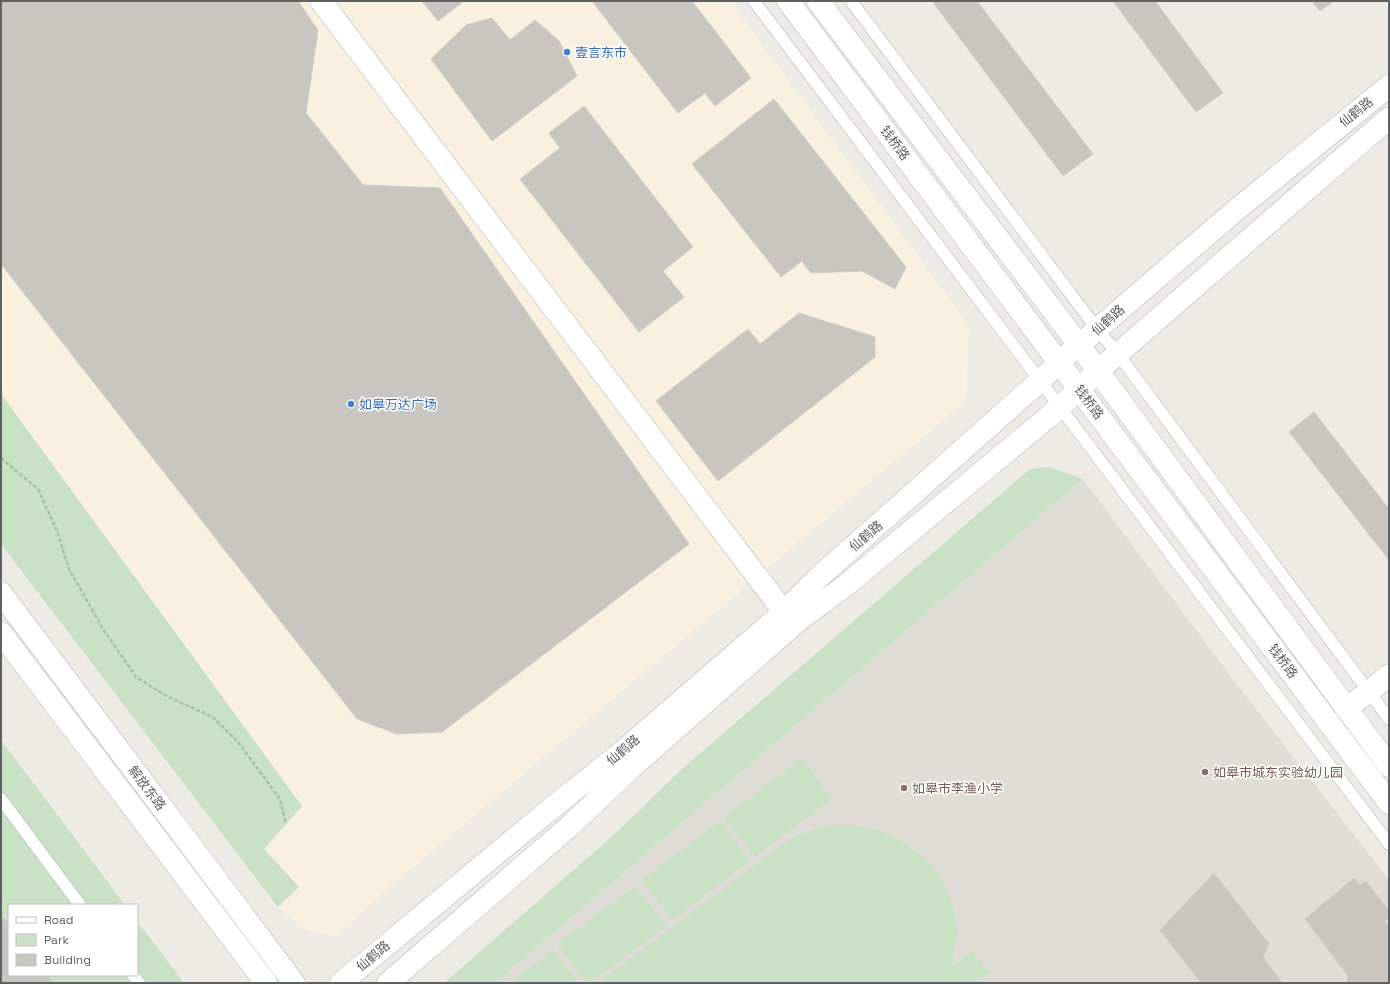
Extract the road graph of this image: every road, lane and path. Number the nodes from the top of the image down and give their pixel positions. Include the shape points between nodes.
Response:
1 (321, 1) edge
2 (754, 1) edge
3 (788, 1) edge
4 (818, 1) edge
5 (851, 1) edge
6 (1389, 86) edge
7 (1389, 118) edge
8 (1098, 329) junction
9 (1079, 345) junction
10 (1118, 354) junction
11 (1059, 362) junction
12 (1098, 371) junction
13 (1040, 381) junction
14 (1079, 388) junction
15 (1059, 408) junction
16 (1, 458) edge
17 (1, 594) edge
18 (784, 612) junction
19 (1, 633) edge
20 (1389, 675) edge
21 (1369, 692) junction
22 (1346, 708) junction
23 (1389, 719) edge
24 (1389, 766) edge
25 (1, 799) edge
26 (1389, 803) edge
27 (286, 824) dead end
28 (1389, 844) edge
29 (79, 904) edge
30 (266, 983) edge
31 (294, 983) edge
32 (341, 983) edge
33 (388, 983) edge

1 - 18 street
2 - 13 lane
3 - 11 street, 钱桥路
4 - 9 street, 钱桥路
5 - 8 lane
6 - 8 street, 仙鹤路 via 1236,210
7 - 10 street, 仙鹤路
8 - 9 street, 仙鹤路
8 - 10 lane
9 - 11 street, 仙鹤路
9 - 12 street, 钱桥路
10 - 12 street, 仙鹤路
10 - 21 lane
11 - 13 street, 仙鹤路
11 - 14 street, 钱桥路
12 - 14 street, 仙鹤路
12 - 22 street, 钱桥路
13 - 15 lane
13 - 18 street, 仙鹤路 via 819,577
14 - 15 street, 仙鹤路
14 - 26 street, 钱桥路
15 - 28 lane
15 - 33 street, 仙鹤路 via 845,586 799,620 632,767 571,825
16 - 27 path via 38,489 57,531 69,569 103,629 136,677 168,697 213,717 238,742 280,798
17 - 31 street, 解放东路
18 - 32 street, 仙鹤路 via 616,757
19 - 30 street, 解放东路
20 - 21 street
21 - 22 street
21 - 23 lane
22 - 24 street, 钱桥路
25 - 29 lane

